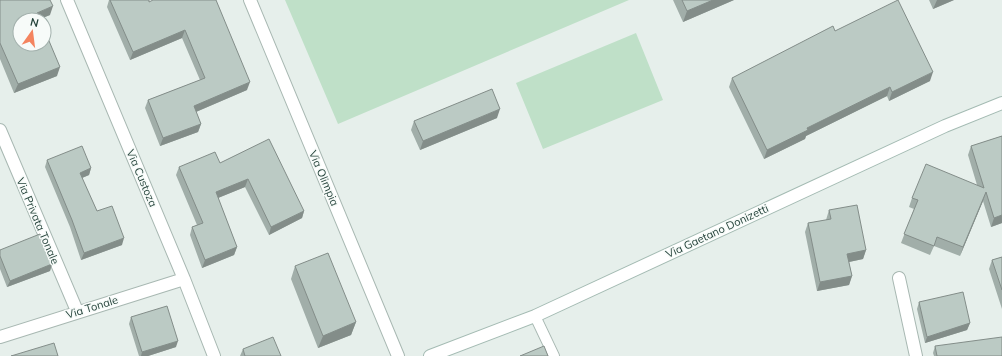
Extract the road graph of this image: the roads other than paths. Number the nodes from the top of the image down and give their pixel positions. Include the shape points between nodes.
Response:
1 (67, 0) edge
2 (250, 0) edge
3 (1002, 103) edge
4 (0, 130) edge
5 (184, 278) junction
6 (899, 278) dead end
7 (77, 311) junction
8 (535, 316) junction
9 (0, 337) edge
10 (214, 356) edge
11 (398, 356) edge
12 (430, 356) edge
13 (554, 356) edge
14 (916, 356) edge

1 - 5 street, Via Custoza
2 - 11 street, Via Olimpia
3 - 8 street, Via Gaetano Donizetti via 945,126
4 - 7 street, Via Privata Tonale
5 - 7 street, Via Tonale
5 - 10 street, Via Custoza
6 - 14 street
7 - 9 street, Via Tonale
8 - 12 street, Via Gaetano Donizetti
8 - 13 lane

